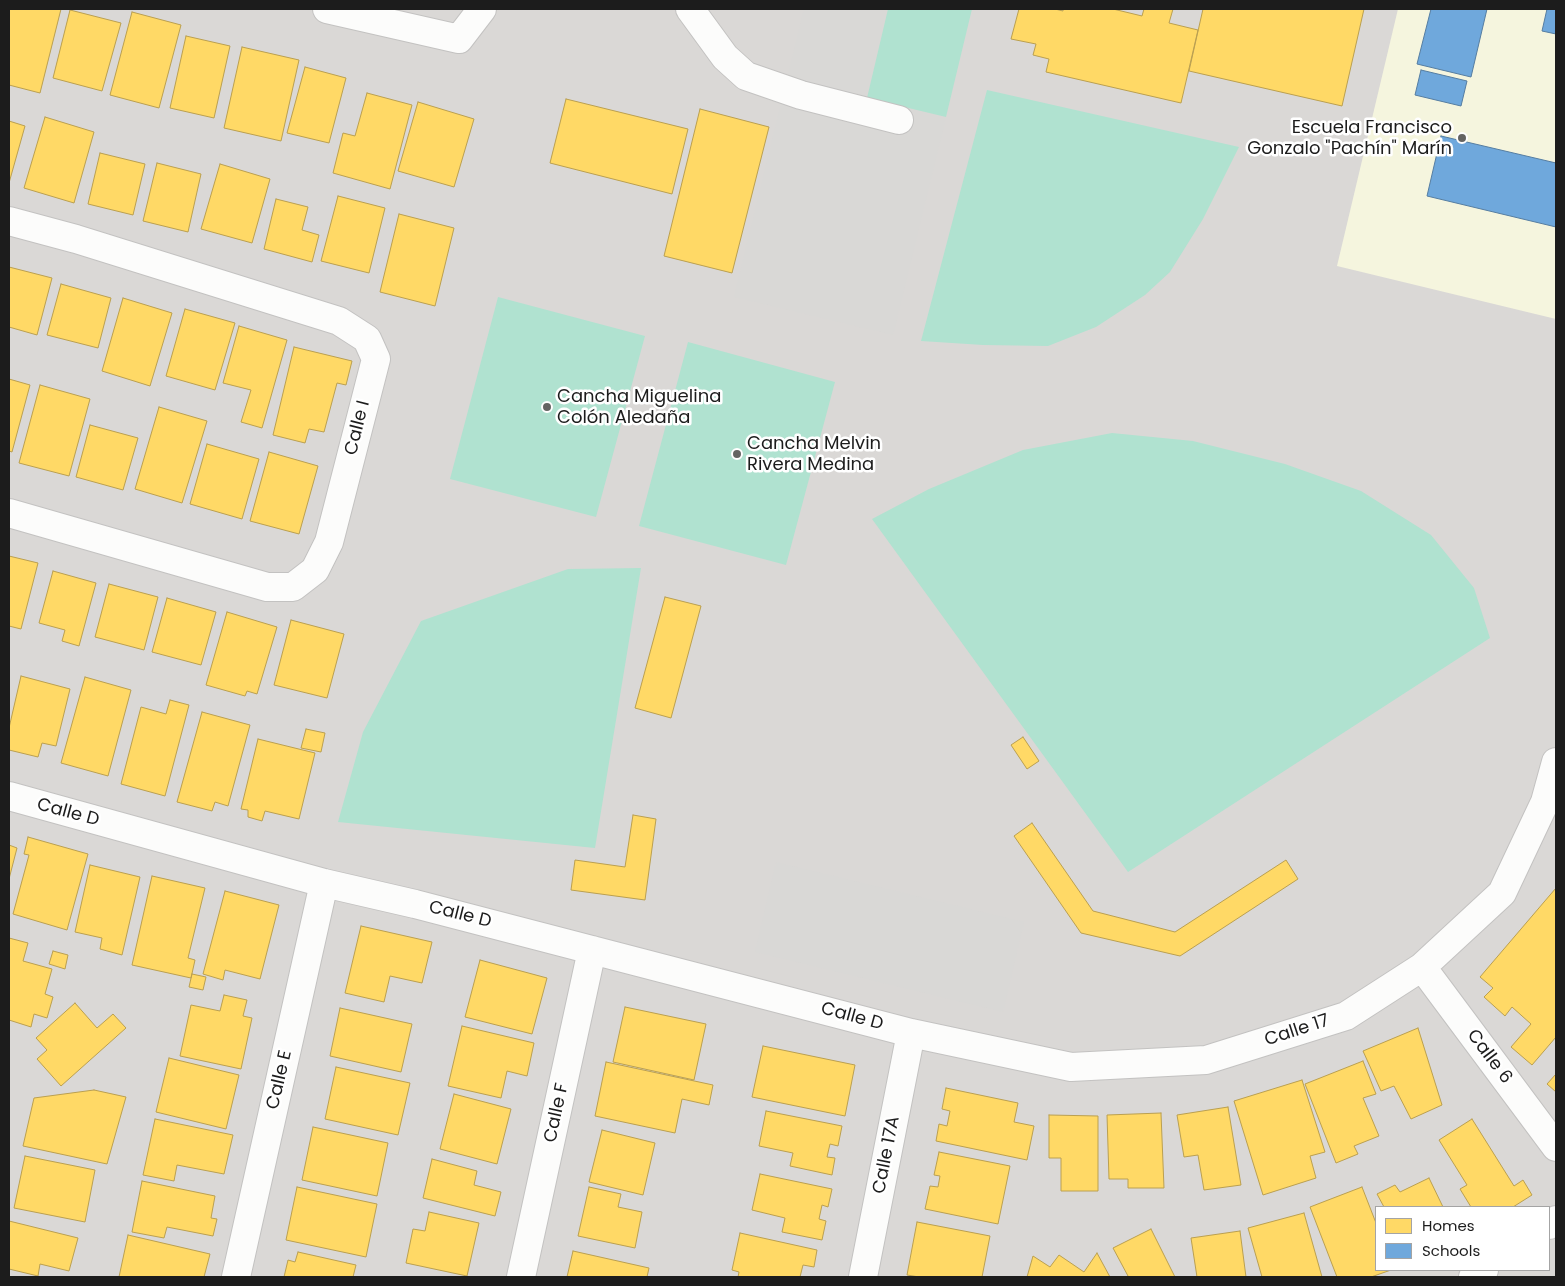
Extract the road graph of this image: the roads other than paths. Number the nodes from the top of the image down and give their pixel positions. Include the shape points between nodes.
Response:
1 (327, 9) edge
2 (482, 9) edge
3 (690, 9) edge
4 (899, 120) dead end
5 (9, 221) edge
6 (9, 514) edge
7 (1556, 762) edge
8 (9, 796) edge
9 (324, 883) junction
10 (592, 950) junction
11 (1422, 967) junction
12 (911, 1033) junction
13 (1556, 1146) edge
14 (236, 1277) edge
15 (522, 1277) edge
16 (863, 1277) edge

1 - 2 street via 459,39
3 - 4 street via 725,57 746,76 801,95
5 - 6 street, Calle I via 339,321 367,339 376,359 329,542 315,570 293,587 267,587
7 - 11 street, Calle 17 via 1545,802 1502,893
8 - 9 street, Calle D
9 - 10 street, Calle D
9 - 14 street, Calle E
10 - 12 street, Calle D
10 - 15 street, Calle F
11 - 12 street, Calle 17 via 1346,1016 1206,1060 1071,1067
11 - 13 street, Calle 6
12 - 16 street, Calle 17A

